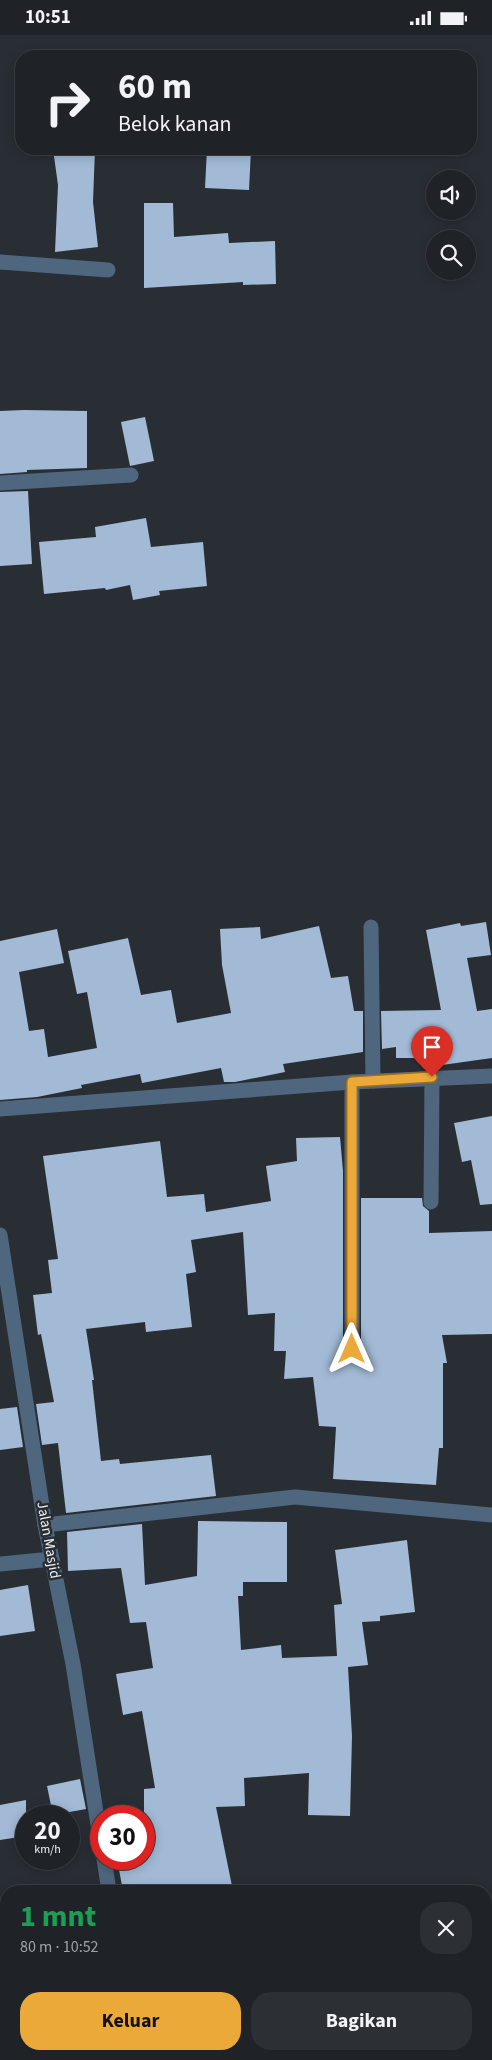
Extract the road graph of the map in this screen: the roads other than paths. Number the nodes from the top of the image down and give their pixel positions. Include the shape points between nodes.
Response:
1 (0, 262) edge
2 (108, 270) dead end
3 (131, 475) dead end
4 (0, 483) edge
5 (371, 927) dead end
6 (492, 1076) edge
7 (432, 1077) junction
8 (373, 1081) junction
9 (352, 1082) junction
10 (0, 1109) edge
11 (431, 1202) dead end
12 (0, 1235) edge
13 (352, 1349) dead end
14 (492, 1515) edge
15 (45, 1525) junction
16 (52, 1559) junction
17 (0, 1564) edge
18 (95, 1805) edge
19 (106, 1870) edge
20 (108, 1885) edge

1 - 2 street
3 - 4 street
5 - 8 street
6 - 7 street
7 - 8 street
7 - 11 street
8 - 9 street
9 - 10 street
9 - 13 street
12 - 15 street, Jalan Masjid
14 - 15 street via 295,1497
15 - 16 street, Jalan Masjid
16 - 17 street
16 - 18 street, Jalan Masjid via 73,1664
19 - 20 street

